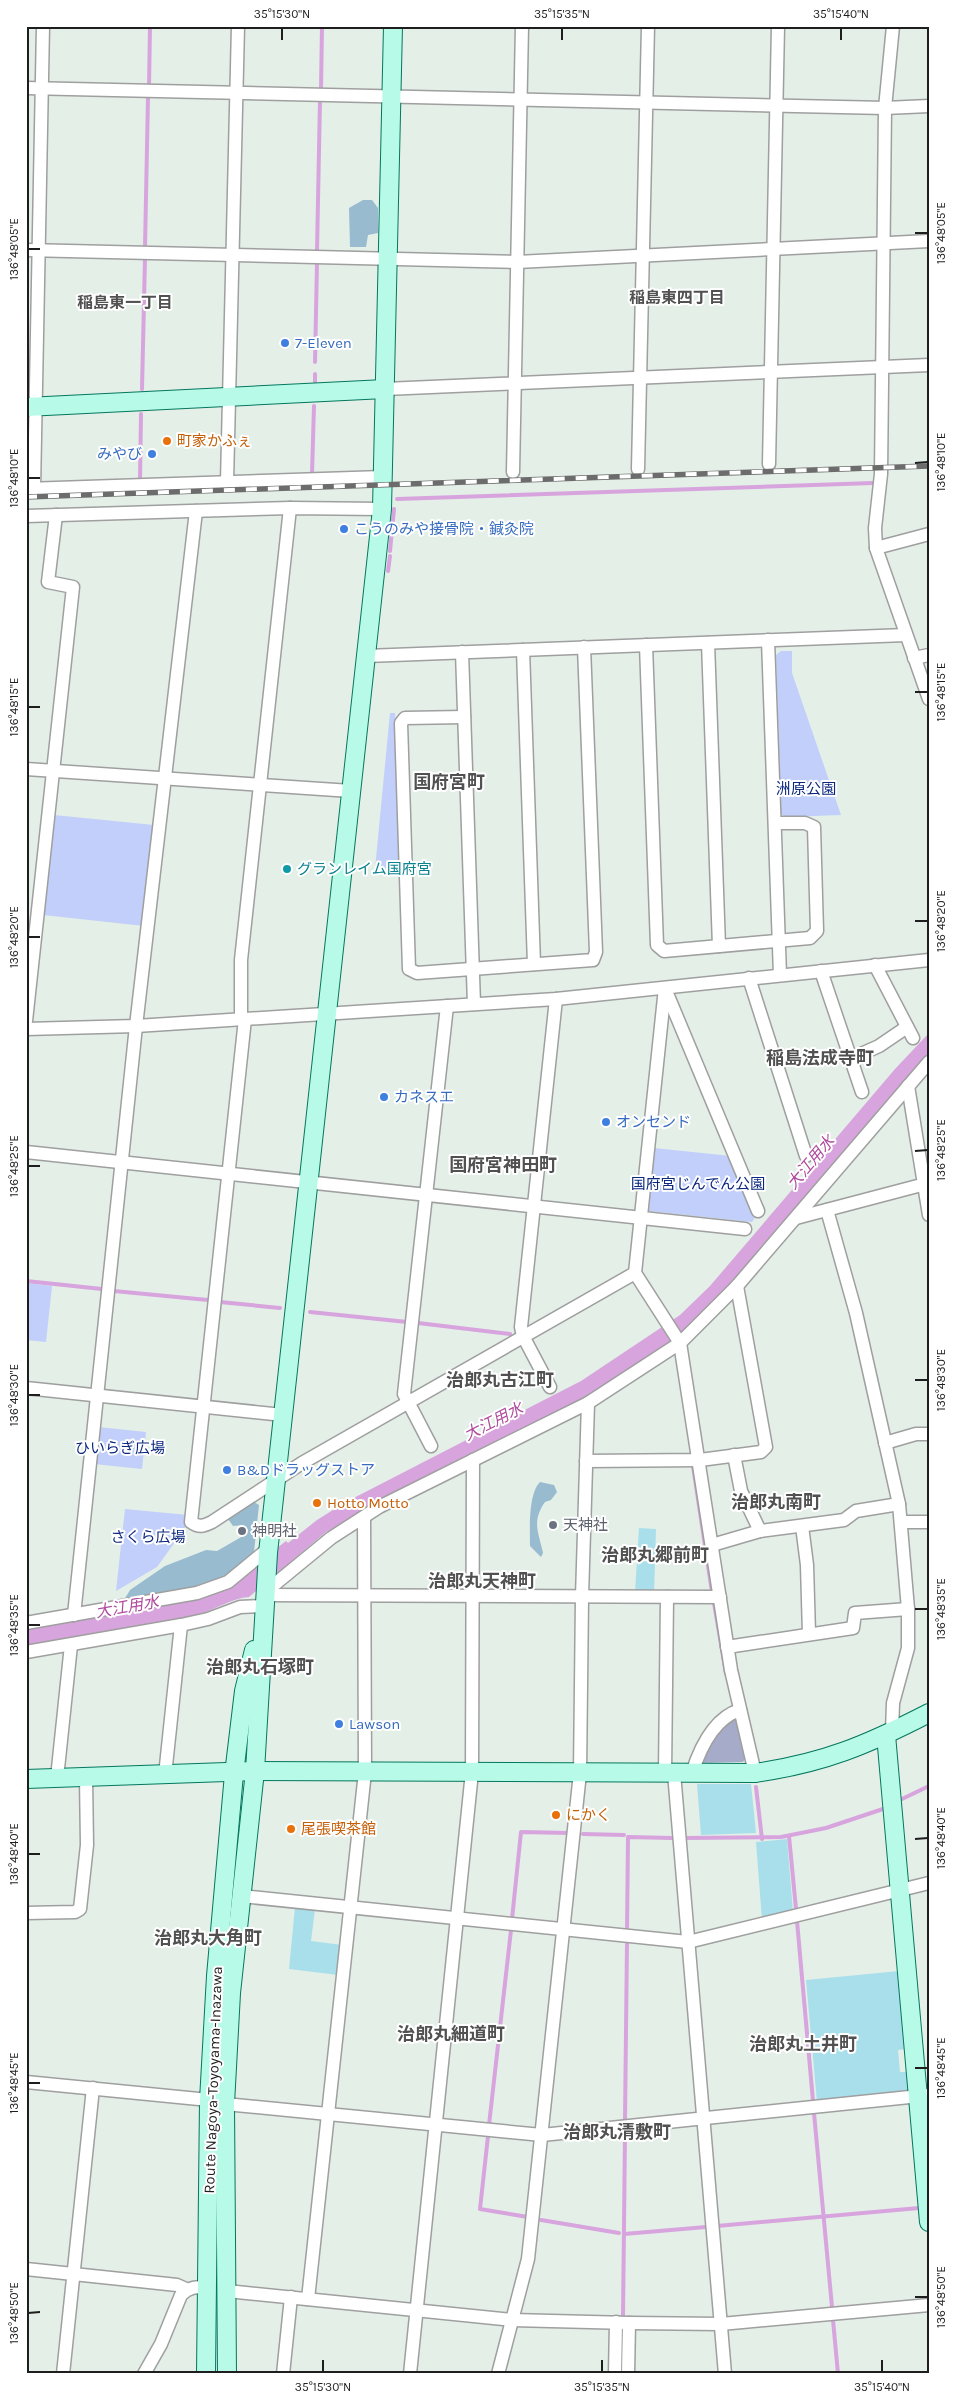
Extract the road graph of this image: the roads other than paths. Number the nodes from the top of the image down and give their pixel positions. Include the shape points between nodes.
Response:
1 (43, 26) edge
2 (238, 26) edge
3 (393, 26) edge
4 (522, 26) edge
5 (648, 26) edge
6 (778, 26) edge
7 (893, 26) edge
8 (26, 88) edge
9 (42, 88) junction
10 (237, 93) junction
11 (391, 97) junction
12 (520, 100) junction
13 (647, 102) junction
14 (776, 105) junction
15 (929, 106) edge
16 (885, 108) junction
17 (929, 241) edge
18 (884, 243) junction
19 (774, 248) junction
20 (33, 250) edge
21 (233, 254) junction
22 (643, 255) junction
23 (388, 258) junction
24 (517, 262) junction
25 (929, 365) edge
26 (882, 367) junction
27 (771, 372) junction
28 (640, 378) junction
29 (514, 383) junction
30 (385, 389) junction
31 (229, 397) junction
32 (31, 407) edge
33 (769, 464) dead end
34 (638, 469) dead end
35 (513, 472) dead end
36 (383, 477) junction
37 (227, 482) junction
38 (30, 489) edge
39 (290, 508) junction
40 (382, 509) junction
41 (196, 511) junction
42 (56, 515) junction
43 (26, 516) edge
44 (929, 534) edge
45 (876, 548) junction
46 (906, 635) junction
47 (768, 640) junction
48 (708, 643) junction
49 (646, 645) junction
50 (584, 647) junction
51 (523, 650) junction
52 (462, 652) junction
53 (366, 656) junction
54 (929, 656) edge
55 (914, 658) junction
56 (929, 700) edge
57 (464, 717) junction
58 (26, 769) edge
59 (53, 771) junction
60 (165, 779) junction
61 (260, 785) junction
62 (351, 791) junction
63 (775, 823) junction
64 (779, 940) junction
65 (719, 946) junction
66 (929, 960) edge
67 (534, 964) junction
68 (875, 965) junction
69 (473, 969) junction
70 (821, 971) junction
71 (780, 975) junction
72 (748, 978) junction
73 (665, 988) junction
74 (556, 999) junction
75 (474, 1004) junction
76 (446, 1006) junction
77 (326, 1014) junction
78 (243, 1019) junction
79 (26, 1021) edge
80 (136, 1026) junction
81 (26, 1029) edge
82 (850, 1059) junction
83 (929, 1062) edge
84 (908, 1086) junction
85 (862, 1092) dead end
86 (26, 1152) edge
87 (806, 1156) dead end
88 (122, 1162) junction
89 (228, 1174) junction
90 (308, 1183) junction
91 (926, 1184) edge
92 (426, 1195) junction
93 (534, 1206) junction
94 (758, 1210) dead end
95 (827, 1210) junction
96 (929, 1215) edge
97 (641, 1218) junction
98 (796, 1218) junction
99 (746, 1229) dead end
100 (635, 1274) junction
101 (737, 1286) junction
102 (523, 1336) junction
103 (680, 1342) junction
104 (550, 1387) dead end
105 (26, 1388) edge
106 (97, 1396) junction
107 (407, 1402) junction
108 (588, 1403) junction
109 (203, 1407) junction
110 (282, 1415) junction
111 (929, 1434) edge
112 (885, 1443) junction
113 (431, 1446) dead end
114 (734, 1456) junction
115 (473, 1460) junction
116 (700, 1460) junction
117 (586, 1461) junction
118 (276, 1479) junction
119 (899, 1504) junction
120 (364, 1517) junction
121 (901, 1522) junction
122 (929, 1522) edge
123 (802, 1526) junction
124 (760, 1531) junction
125 (712, 1545) junction
126 (268, 1551) junction
127 (365, 1596) junction
128 (472, 1596) junction
129 (582, 1596) junction
130 (667, 1597) junction
131 (720, 1597) junction
132 (264, 1598) junction
133 (908, 1609) junction
134 (74, 1615) junction
135 (26, 1622) edge
136 (181, 1625) junction
137 (808, 1634) junction
138 (70, 1645) junction
139 (727, 1647) junction
140 (26, 1652) edge
141 (740, 1710) junction
142 (929, 1713) edge
143 (889, 1734) junction
144 (254, 1772) junction
145 (365, 1772) junction
146 (472, 1772) junction
147 (580, 1773) junction
148 (669, 1773) junction
149 (692, 1773) junction
150 (755, 1773) junction
151 (234, 1774) junction
152 (165, 1776) junction
153 (57, 1778) junction
154 (86, 1778) junction
155 (26, 1779) edge
156 (929, 1883) edge
157 (899, 1890) junction
158 (241, 1896) junction
159 (350, 1908) junction
160 (26, 1913) edge
161 (457, 1918) junction
162 (564, 1929) junction
163 (688, 1942) junction
164 (26, 2082) edge
165 (93, 2088) junction
166 (923, 2096) edge
167 (217, 2102) junction
168 (328, 2114) junction
169 (703, 2117) junction
170 (436, 2125) junction
171 (542, 2135) junction
172 (929, 2222) edge
173 (26, 2269) edge
174 (74, 2274) junction
175 (208, 2288) junction
176 (186, 2290) junction
177 (226, 2290) junction
178 (291, 2297) junction
179 (308, 2299) junction
180 (929, 2305) edge
181 (417, 2310) junction
182 (512, 2320) junction
183 (623, 2322) junction
184 (720, 2324) junction
185 (63, 2374) edge
186 (144, 2374) edge
187 (206, 2374) edge
188 (227, 2374) edge
189 (283, 2374) edge
190 (410, 2374) edge
191 (498, 2374) edge
192 (615, 2374) edge
193 (628, 2374) edge
194 (725, 2374) edge

1 - 9 street
2 - 10 street
3 - 11 street
4 - 12 street
5 - 13 street
6 - 14 street
7 - 16 street
8 - 9 street
9 - 10 street
9 - 20 street
10 - 11 street
10 - 21 street
11 - 12 street
11 - 23 street
12 - 13 street
12 - 24 street
13 - 14 street
13 - 22 street
14 - 16 street
14 - 19 street
15 - 16 street
16 - 18 street
17 - 18 street
18 - 19 street
18 - 26 street
19 - 22 street
19 - 27 street
20 - 21 street
20 - 32 street
21 - 23 street
21 - 31 street
22 - 24 street
22 - 28 street
23 - 24 street
23 - 30 street
24 - 29 street
25 - 26 street
26 - 27 street
26 - 45 street via 881,478
27 - 28 street
27 - 33 street
28 - 29 street
28 - 34 street
29 - 30 street
29 - 35 street
30 - 31 street
30 - 36 street
31 - 32 street
31 - 37 street
32 - 38 street
36 - 37 street
36 - 40 street
37 - 38 street
39 - 40 street
39 - 41 street
39 - 61 street
40 - 53 street
41 - 42 street
41 - 60 street
42 - 43 street
42 - 59 street via 48,582 73,586
44 - 45 street
45 - 46 street
46 - 47 street
46 - 55 street
47 - 48 street
47 - 63 street
48 - 49 street
48 - 65 street
49 - 50 street
49 - 65 street via 657,945 664,950
50 - 51 street
50 - 67 street via 596,952 594,960
51 - 52 street
51 - 67 street
52 - 53 street
52 - 57 street
53 - 62 street
54 - 55 street
55 - 56 street
57 - 69 street
57 - 69 street via 406,718 401,723 409,969 417,973
58 - 59 street
59 - 60 street
59 - 79 street
60 - 61 street
60 - 80 street
61 - 62 street
61 - 78 street via 241,960
62 - 77 street
63 - 64 street
63 - 64 street via 805,823 814,827 817,931 810,938
64 - 65 street
64 - 71 street
66 - 68 street
67 - 69 street
68 - 70 street
68 - 82 street via 910,1033
69 - 75 street
70 - 71 street
70 - 82 street
71 - 72 street
72 - 73 street
72 - 87 street
73 - 74 street
73 - 94 street
73 - 97 street
74 - 75 street
74 - 93 street
75 - 76 street
76 - 77 street
76 - 92 street
77 - 78 street
77 - 90 street
78 - 80 street
78 - 89 street
80 - 81 street
80 - 88 street
82 - 85 street
83 - 84 street
84 - 91 street
84 - 98 street
86 - 88 street
88 - 89 street
88 - 106 street
89 - 90 street
89 - 109 street
90 - 92 street
90 - 110 street
91 - 95 street
91 - 96 street
92 - 93 street
92 - 107 street via 404,1394
93 - 97 street
93 - 102 street via 521,1327
95 - 98 street
95 - 112 street via 856,1313
97 - 99 street
97 - 100 street
98 - 101 street
100 - 102 street
100 - 103 street
101 - 103 street
101 - 114 street via 766,1447 761,1452
102 - 104 street
102 - 107 street
103 - 108 street
103 - 116 street
105 - 106 street
106 - 109 street
106 - 134 street
107 - 113 street
107 - 118 street
108 - 115 street
108 - 117 street
109 - 110 street
109 - 118 street via 191,1522 203,1526 212,1522
110 - 118 street
111 - 112 street via 916,1434
112 - 119 street
114 - 116 street
114 - 124 street via 741,1491
115 - 120 street
115 - 128 street
116 - 117 street
116 - 125 street
117 - 129 street
118 - 126 street
119 - 121 street
119 - 123 street via 856,1512 844,1520
120 - 127 street
120 - 132 street via 331,1538
121 - 122 street
121 - 133 street
123 - 124 street
123 - 137 street via 807,1565
124 - 125 street
125 - 131 street
126 - 132 street
126 - 134 street via 228,1582 198,1593
127 - 128 street
127 - 132 street
127 - 145 street
128 - 129 street
128 - 146 street
129 - 130 street
129 - 147 street
130 - 131 street
130 - 148 street
131 - 139 street
132 - 136 street via 208,1619
132 - 144 street, Route Nagoya-Toyoyama-Inazawa
132 - 151 street, Route Nagoya-Toyoyama-Inazawa via 244,1691
133 - 137 street via 856,1613 853,1628
133 - 143 street via 908,1648 893,1703
134 - 135 street
136 - 138 street
136 - 152 street
137 - 139 street
138 - 140 street
138 - 153 street
139 - 141 street
141 - 149 street via 713,1730 702,1744
141 - 150 street
142 - 143 street
143 - 150 street via 820,1761
143 - 157 street
144 - 145 street
144 - 151 street
144 - 158 street, Route Nagoya-Toyoyama-Inazawa
145 - 146 street
145 - 159 street
146 - 147 street
146 - 161 street
147 - 148 street
147 - 162 street
148 - 149 street
148 - 163 street
149 - 150 street
151 - 152 street
151 - 167 street, Route Nagoya-Toyoyama-Inazawa via 216,1976
152 - 154 street
153 - 154 street
153 - 155 street
154 - 160 street via 87,1845 80,1909 75,1912
156 - 157 street
157 - 163 street
157 - 166 street
158 - 159 street
158 - 167 street, Route Nagoya-Toyoyama-Inazawa
159 - 161 street
159 - 168 street
161 - 162 street
161 - 170 street
162 - 163 street
162 - 171 street
163 - 169 street
164 - 165 street
165 - 167 street
165 - 174 street
166 - 169 street
166 - 172 street
167 - 168 street
167 - 175 street, Route Nagoya-Toyoyama-Inazawa
167 - 177 street, Route Nagoya-Toyoyama-Inazawa
168 - 170 street
168 - 179 street
169 - 171 street
169 - 184 street
170 - 171 street
170 - 181 street
171 - 182 street via 528,2259
173 - 174 street
174 - 176 street via 177,2285
174 - 185 street
175 - 176 street
175 - 187 street, Route Nagoya-Toyoyama-Inazawa
176 - 186 street
177 - 178 street
177 - 188 street, Route Nagoya-Toyoyama-Inazawa
178 - 179 street
178 - 189 street
179 - 181 street
180 - 184 street
181 - 182 street
181 - 190 street
182 - 183 street
182 - 191 street
183 - 184 street
183 - 192 street
183 - 193 street
184 - 194 street

